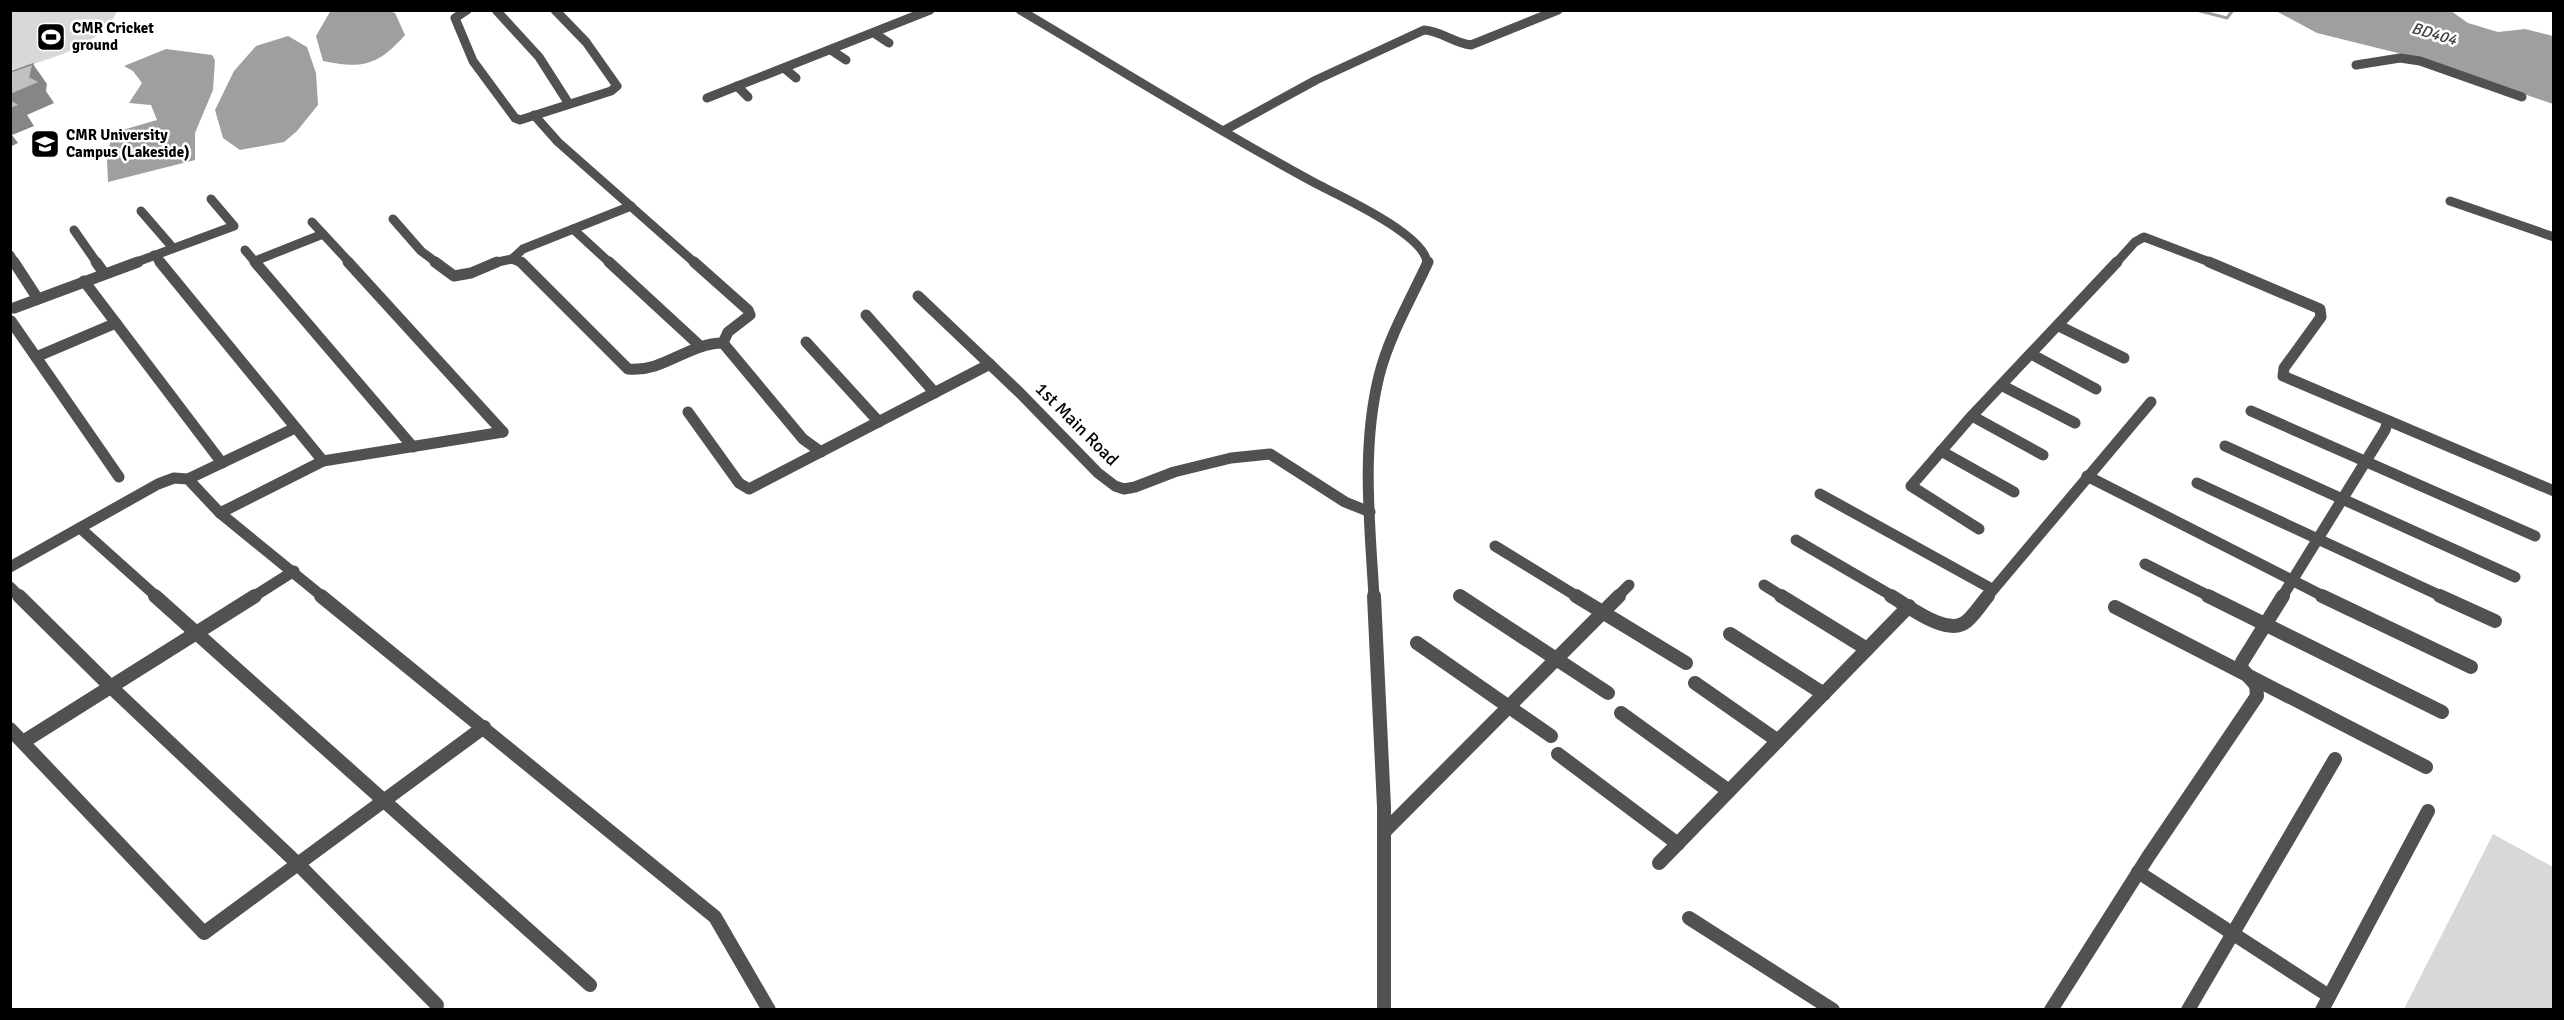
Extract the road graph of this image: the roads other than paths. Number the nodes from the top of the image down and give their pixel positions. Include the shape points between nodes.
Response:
1 (466, 10) edge
2 (496, 10) edge
3 (555, 10) edge
4 (930, 10) edge
5 (1020, 10) edge
6 (1558, 10) edge
7 (874, 33) junction
8 (889, 43) dead end
9 (831, 50) junction
10 (846, 60) dead end
11 (2356, 64) dead end
12 (784, 68) junction
13 (796, 78) dead end
14 (737, 86) junction
15 (748, 97) dead end
16 (2522, 97) dead end
17 (707, 98) dead end
18 (569, 104) junction
19 (534, 115) junction
20 (1223, 132) junction
21 (211, 199) dead end
22 (2450, 201) dead end
23 (631, 206) junction
24 (141, 211) dead end
25 (393, 219) dead end
26 (312, 222) dead end
27 (573, 229) junction
28 (74, 230) dead end
29 (323, 234) junction
30 (2553, 237) edge
31 (173, 248) junction
32 (245, 250) dead end
33 (10, 255) edge
34 (154, 255) junction
35 (512, 259) junction
36 (255, 261) junction
37 (104, 273) junction
38 (84, 281) junction
39 (918, 296) dead end
40 (38, 298) junction
41 (14, 308) dead end
42 (866, 315) dead end
43 (11, 321) edge
44 (116, 323) junction
45 (2059, 326) junction
46 (806, 342) dead end
47 (723, 343) junction
48 (699, 345) junction
49 (2031, 354) junction
50 (36, 357) junction
51 (2124, 358) dead end
52 (990, 364) junction
53 (2001, 385) junction
54 (2096, 389) dead end
55 (935, 393) junction
56 (2151, 402) dead end
57 (2251, 411) dead end
58 (688, 412) dead end
59 (1972, 416) junction
60 (2388, 420) junction
61 (879, 422) junction
62 (2075, 423) dead end
63 (295, 428) junction
64 (2225, 446) dead end
65 (413, 447) junction
66 (1941, 451) junction
67 (821, 452) junction
68 (2043, 455) dead end
69 (323, 461) junction
70 (2366, 461) junction
71 (222, 463) junction
72 (2087, 476) junction
73 (119, 477) dead end
74 (188, 479) junction
75 (2197, 483) dead end
76 (2553, 490) edge
77 (2014, 492) dead end
78 (1820, 494) dead end
79 (2342, 500) junction
80 (1370, 512) junction
81 (220, 513) junction
82 (80, 528) junction
83 (1979, 529) dead end
84 (2535, 536) dead end
85 (2318, 538) junction
86 (1796, 540) dead end
87 (1495, 546) dead end
88 (2145, 564) dead end
89 (10, 567) edge
90 (294, 572) junction
91 (2515, 577) dead end
92 (2292, 581) junction
93 (1629, 585) dead end
94 (1764, 585) dead end
95 (10, 587) edge
96 (1992, 589) junction
97 (1460, 596) dead end
98 (1909, 606) junction
99 (2115, 607) dead end
100 (1602, 611) junction
101 (2495, 621) dead end
102 (2265, 624) junction
103 (198, 632) junction
104 (1730, 634) dead end
105 (1416, 643) dead end
106 (1867, 649) junction
107 (1555, 658) junction
108 (1686, 663) dead end
109 (2471, 667) dead end
110 (2244, 673) junction
111 (1695, 683) dead end
112 (111, 687) junction
113 (1608, 693) dead end
114 (1824, 694) junction
115 (1507, 706) junction
116 (1621, 712) dead end
117 (2442, 712) dead end
118 (484, 727) junction
119 (10, 729) edge
120 (1551, 736) dead end
121 (1778, 741) junction
122 (23, 742) junction
123 (1558, 754) dead end
124 (2335, 759) dead end
125 (2426, 767) dead end
126 (1729, 791) junction
127 (384, 801) junction
128 (2428, 811) dead end
129 (1384, 832) junction
130 (1678, 844) junction
131 (1659, 863) dead end
132 (298, 864) junction
133 (2138, 872) junction
134 (1689, 918) dead end
135 (2233, 934) junction
136 (590, 986) dead end
137 (2326, 1003) edge
138 (437, 1005) dead end
139 (769, 1010) edge
140 (1384, 1010) edge
141 (1833, 1010) edge
142 (2051, 1010) edge
143 (2188, 1010) edge

1 - 19 street via 455,18 473,61 515,118
2 - 18 street via 539,57
3 - 18 street via 585,42 617,86
4 - 7 street
5 - 20 street
6 - 20 street via 1471,45 1424,30 1316,80
7 - 8 street
7 - 9 street
9 - 10 street
9 - 12 street
11 - 16 street via 2400,58 2420,61
12 - 13 street
12 - 14 street
14 - 15 street
14 - 17 street
18 - 19 street
19 - 23 street via 558,142
20 - 80 street via 1375,217 1426,254 1428,262 1379,376 1367,457
21 - 31 street via 234,226
22 - 30 street
23 - 27 street
23 - 47 street via 748,310 748,318 728,332
24 - 31 street
25 - 35 street via 421,251 450,275 461,276
26 - 29 street
27 - 35 street via 523,249
27 - 48 street
28 - 37 street
29 - 36 street
29 - 65 street via 503,432
31 - 34 street
32 - 36 street
33 - 40 street
34 - 37 street
34 - 63 street
35 - 48 street via 520,261 628,369 649,369
36 - 65 street
37 - 38 street
38 - 40 street
38 - 44 street
39 - 52 street, 1st Main Road
40 - 41 street
42 - 55 street
43 - 50 street
44 - 50 street
44 - 71 street
45 - 49 street
45 - 51 street
45 - 60 street via 2135,242 2149,237 2320,309 2321,317 2284,368 2283,376
46 - 61 street
47 - 48 street
47 - 67 street via 803,439
49 - 53 street
49 - 54 street
50 - 73 street
52 - 55 street
52 - 80 street, 1st Main Road via 1098,474 1115,486 1135,487 1174,472 1231,458 1270,454 1345,502
53 - 59 street
53 - 62 street
55 - 61 street
56 - 72 street
57 - 70 street
58 - 67 street via 740,483 749,489
59 - 66 street
59 - 68 street
60 - 70 street
60 - 76 street
61 - 67 street
63 - 69 street
63 - 71 street
64 - 79 street
65 - 69 street
66 - 77 street
66 - 83 street via 1911,486
69 - 81 street
70 - 79 street
70 - 84 street
71 - 74 street
72 - 92 street
72 - 96 street
74 - 81 street
74 - 82 street via 174,478 158,484
75 - 85 street
78 - 96 street
79 - 85 street
79 - 91 street
80 - 129 street
81 - 90 street
82 - 89 street
82 - 103 street
85 - 92 street
85 - 101 street
86 - 98 street
87 - 100 street
88 - 102 street
90 - 103 street
90 - 118 street
92 - 102 street
92 - 109 street
93 - 100 street
94 - 106 street
95 - 112 street
96 - 98 street via 1958,627 1938,623
97 - 107 street
98 - 106 street
99 - 110 street
100 - 107 street
100 - 108 street
102 - 110 street via 2242,662
102 - 117 street
103 - 112 street
103 - 127 street
104 - 114 street
105 - 115 street
106 - 114 street
107 - 113 street
107 - 115 street
110 - 125 street
110 - 133 street via 2256,685 2257,696
111 - 121 street
112 - 122 street
112 - 132 street
114 - 121 street
115 - 120 street
115 - 129 street
116 - 126 street
118 - 127 street
118 - 139 street via 715,917
119 - 122 street
121 - 126 street
122 - 132 street via 204,933
123 - 130 street
124 - 135 street
126 - 130 street
127 - 132 street
127 - 136 street
128 - 137 street
129 - 140 street
130 - 131 street
132 - 138 street
133 - 135 street
133 - 142 street
134 - 141 street
135 - 137 street
135 - 143 street

